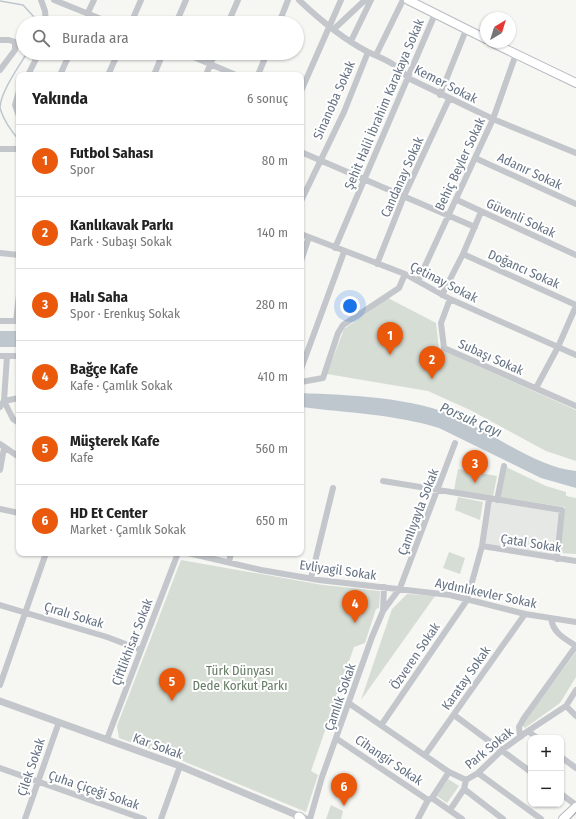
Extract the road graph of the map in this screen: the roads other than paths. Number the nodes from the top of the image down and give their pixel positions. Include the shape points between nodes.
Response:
1 (41, 0) edge
2 (54, 0) edge
3 (94, 0) edge
4 (141, 0) edge
5 (186, 0) edge
6 (238, 0) edge
7 (288, 0) edge
8 (300, 0) edge
9 (341, 0) edge
10 (365, 0) edge
11 (371, 0) edge
12 (403, 0) edge
13 (408, 0) edge
14 (88, 14) junction
15 (435, 14) junction
16 (45, 16) edge
17 (93, 16) edge
18 (134, 16) edge
19 (179, 16) edge
20 (231, 16) edge
21 (282, 16) edge
22 (331, 27) junction
23 (466, 30) junction
24 (480, 37) edge
25 (0, 40) edge
26 (352, 41) junction
27 (504, 48) edge
28 (368, 52) junction
29 (516, 54) junction
30 (376, 55) junction
31 (36, 60) edge
32 (67, 60) edge
33 (115, 60) edge
34 (160, 60) edge
35 (201, 60) edge
36 (212, 60) edge
37 (264, 60) edge
38 (211, 64) junction
39 (0, 70) edge
40 (30, 72) edge
41 (61, 72) edge
42 (109, 72) edge
43 (155, 72) edge
44 (207, 72) edge
45 (229, 72) edge
46 (259, 72) edge
47 (408, 78) junction
48 (576, 83) edge
49 (304, 85) edge
50 (440, 95) junction
51 (449, 99) junction
52 (493, 119) junction
53 (0, 149) edge
54 (16, 149) edge
55 (304, 153) edge
56 (576, 153) edge
57 (475, 158) junction
58 (319, 160) junction
59 (363, 178) junction
60 (304, 194) edge
61 (404, 196) junction
62 (457, 200) junction
63 (576, 204) edge
64 (482, 212) junction
65 (449, 215) junction
66 (475, 227) junction
67 (304, 235) edge
68 (310, 237) junction
69 (335, 248) junction
70 (344, 252) junction
71 (0, 253) edge
72 (304, 253) edge
73 (463, 254) junction
74 (16, 255) edge
75 (576, 255) edge
76 (377, 264) junction
77 (405, 274) junction
78 (418, 281) junction
79 (442, 295) junction
80 (450, 299) junction
81 (576, 305) edge
82 (16, 321) edge
83 (0, 322) edge
84 (558, 347) junction
85 (576, 355) edge
86 (0, 356) edge
87 (7, 356) junction
88 (16, 356) edge
89 (304, 361) edge
90 (304, 381) edge
91 (536, 388) junction
92 (16, 399) edge
93 (4, 401) junction
94 (576, 406) edge
95 (0, 407) edge
96 (16, 421) edge
97 (455, 443) dead end
98 (2, 446) edge
99 (16, 456) edge
100 (504, 466) dead end
101 (0, 470) edge
102 (383, 481) dead end
103 (333, 488) dead end
104 (438, 491) junction
105 (489, 499) junction
106 (497, 500) junction
107 (0, 509) edge
108 (16, 512) edge
109 (482, 546) junction
110 (45, 556) edge
111 (177, 556) edge
112 (201, 556) edge
113 (230, 556) edge
114 (557, 558) junction
115 (576, 561) edge
116 (228, 562) junction
117 (311, 578) junction
118 (384, 587) junction
119 (392, 588) joint
120 (400, 588) junction
121 (467, 600) junction
122 (0, 604) edge
123 (383, 611) junction
124 (26, 612) junction
125 (525, 614) junction
126 (551, 618) junction
127 (576, 622) edge
128 (576, 646) edge
129 (141, 650) junction
130 (0, 685) edge
131 (576, 690) edge
132 (0, 701) edge
133 (350, 704) junction
134 (566, 706) junction
135 (454, 715) junction
136 (576, 716) edge
137 (59, 722) junction
138 (382, 724) junction
139 (528, 730) junction
140 (534, 735) edge
141 (520, 736) junction
142 (107, 739) junction
143 (337, 739) junction
144 (502, 750) junction
145 (425, 755) junction
146 (564, 759) edge
147 (180, 766) junction
148 (0, 768) edge
149 (576, 768) edge
150 (530, 771) edge
151 (449, 772) junction
152 (478, 773) junction
153 (466, 780) junction
154 (37, 782) junction
155 (464, 789) junction
156 (564, 796) edge
157 (430, 799) junction
158 (576, 806) edge
159 (450, 810) junction
160 (289, 815) edge
161 (302, 818) edge
162 (25, 819) edge
163 (144, 819) edge
164 (161, 819) edge
165 (310, 819) edge
166 (418, 819) edge
167 (462, 819) edge
168 (503, 819) edge
169 (541, 819) edge
170 (563, 819) edge

1 - 16 street
2 - 14 street
3 - 14 street
4 - 18 street
5 - 19 street
6 - 20 street
7 - 21 street
8 - 22 street, Kemer Sokak
9 - 22 street
10 - 22 street
11 - 26 street
12 - 30 street
13 - 15 main road
14 - 17 street
15 - 23 main road
15 - 47 street, Şehit Halil İbrahim Karakaya Sokak
22 - 26 street, Kemer Sokak
22 - 49 street
23 - 24 main road
23 - 50 street
25 - 39 street via 15,42 15,50
26 - 28 street, Kemer Sokak
27 - 29 main road
28 - 30 street, Kemer Sokak
28 - 58 street, Sinanoba Sokak via 344,112
29 - 48 main road
29 - 52 street, Behiç Beyler Sokak
30 - 47 street, Kemer Sokak via 402,70
31 - 40 street
32 - 41 street
33 - 42 street
34 - 43 street
35 - 38 street
36 - 38 street
37 - 46 street
38 - 44 street
38 - 45 street
47 - 50 street, Kemer Sokak
47 - 59 street, Şehit Halil İbrahim Karakaya Sokak
50 - 51 street, Kemer Sokak
51 - 52 street, Kemer Sokak
51 - 61 street, Candanay Sokak
52 - 56 street, Kemer Sokak
52 - 57 street, Behiç Beyler Sokak
53 - 54 street
55 - 58 street
57 - 62 street, Behiç Beyler Sokak
57 - 63 street, Adanır Sokak
58 - 59 street
58 - 60 street, Sinanoba Sokak
59 - 61 street
59 - 69 street, Şehit Halil İbrahim Karakaya Sokak
61 - 65 street
61 - 76 street, Candanay Sokak
62 - 64 street, Güvenli Sokak
62 - 65 street, Behiç Beyler Sokak
64 - 66 street
64 - 75 street, Güvenli Sokak
65 - 66 street
65 - 78 street, Behiç Beyler Sokak
66 - 73 street
67 - 68 street, Çetinay Sokak
68 - 69 street, Çetinay Sokak
68 - 72 street
69 - 70 street, Çetinay Sokak
70 - 76 street, Çetinay Sokak
70 - 89 street
71 - 74 street
73 - 79 street
73 - 81 street, Doğancı Sokak
76 - 77 street, Çetinay Sokak
77 - 78 street, Çetinay Sokak
77 - 90 street via 399,288 343,325 323,378
78 - 79 street, Çetinay Sokak
79 - 80 street, Çetinay Sokak
80 - 84 street, Çetinay Sokak
80 - 91 street, Subaşı Sokak via 441,324 444,348
81 - 84 street
82 - 83 street
84 - 85 street, Çetinay Sokak
84 - 91 street
86 - 87 street
87 - 88 street
87 - 93 street
91 - 94 street, Subaşı Sokak
92 - 93 street
93 - 95 street
93 - 96 street
97 - 104 street, Çamlıyayla Sokak
98 - 99 street
98 - 101 street
100 - 106 street
102 - 104 street
103 - 117 street
104 - 105 street
104 - 120 street, Çamlıyayla Sokak
105 - 106 street
105 - 109 street, Özveren Sokak
106 - 114 street via 562,510
107 - 108 street
109 - 114 street, Çatal Sokak
109 - 121 street, Özveren Sokak
110 - 124 street
111 - 129 street, Çiftlikhisar Sokak
112 - 116 street, Evliyagil Sokak
113 - 116 street
114 - 115 street, Çatal Sokak
116 - 117 street, Evliyagil Sokak
117 - 118 street, Evliyagil Sokak
118 - 119 street, Evliyagil Sokak
118 - 123 street
119 - 120 street, Aydınlıkevler Sokak
120 - 121 street, Aydınlıkevler Sokak
120 - 123 street, Çamlık Sokak
121 - 125 street, Aydınlıkevler Sokak
121 - 138 street, Özveren Sokak
122 - 124 street, Çıralı Sokak
123 - 133 street, Çamlık Sokak
124 - 129 street, Çıralı Sokak
124 - 130 street
125 - 126 street, Aydınlıkevler Sokak
125 - 135 street, Karatay Sokak
126 - 127 street, Aydınlıkevler Sokak
126 - 128 street via 552,627
128 - 141 street via 524,718 519,727
129 - 142 street, Çiftlikhisar Sokak
131 - 134 street, Park Sokak
132 - 137 street, Kar Sokak
133 - 138 street, Park Sokak
133 - 143 street, Çamlık Sokak
134 - 136 street
134 - 139 street, Park Sokak
135 - 144 street
135 - 145 street, Karatay Sokak
137 - 142 street, Kar Sokak
137 - 154 street, Çilek Sokak
138 - 145 street, Park Sokak
139 - 140 street
139 - 141 street, Park Sokak
141 - 144 street, Park Sokak
142 - 147 street, Kar Sokak
143 - 157 street, Cihangir Sokak
143 - 165 street, Çamlık Sokak via 322,777
144 - 150 street
144 - 152 street, Park Sokak
145 - 151 street, Park Sokak
146 - 149 street
147 - 160 street, Kar Sokak
147 - 164 street
148 - 154 street, Çuha Çiçeği Sokak
151 - 153 street, Park Sokak
151 - 157 street
152 - 153 street, Park Sokak
152 - 169 street
153 - 155 street
154 - 162 street, Çilek Sokak
154 - 163 street, Çuha Çiçeği Sokak
155 - 159 street
155 - 168 street
156 - 158 street
157 - 159 street, Cihangir Sokak
157 - 166 street
158 - 170 main road
159 - 167 street, Cihangir Sokak
160 - 161 street, Kar Sokak

